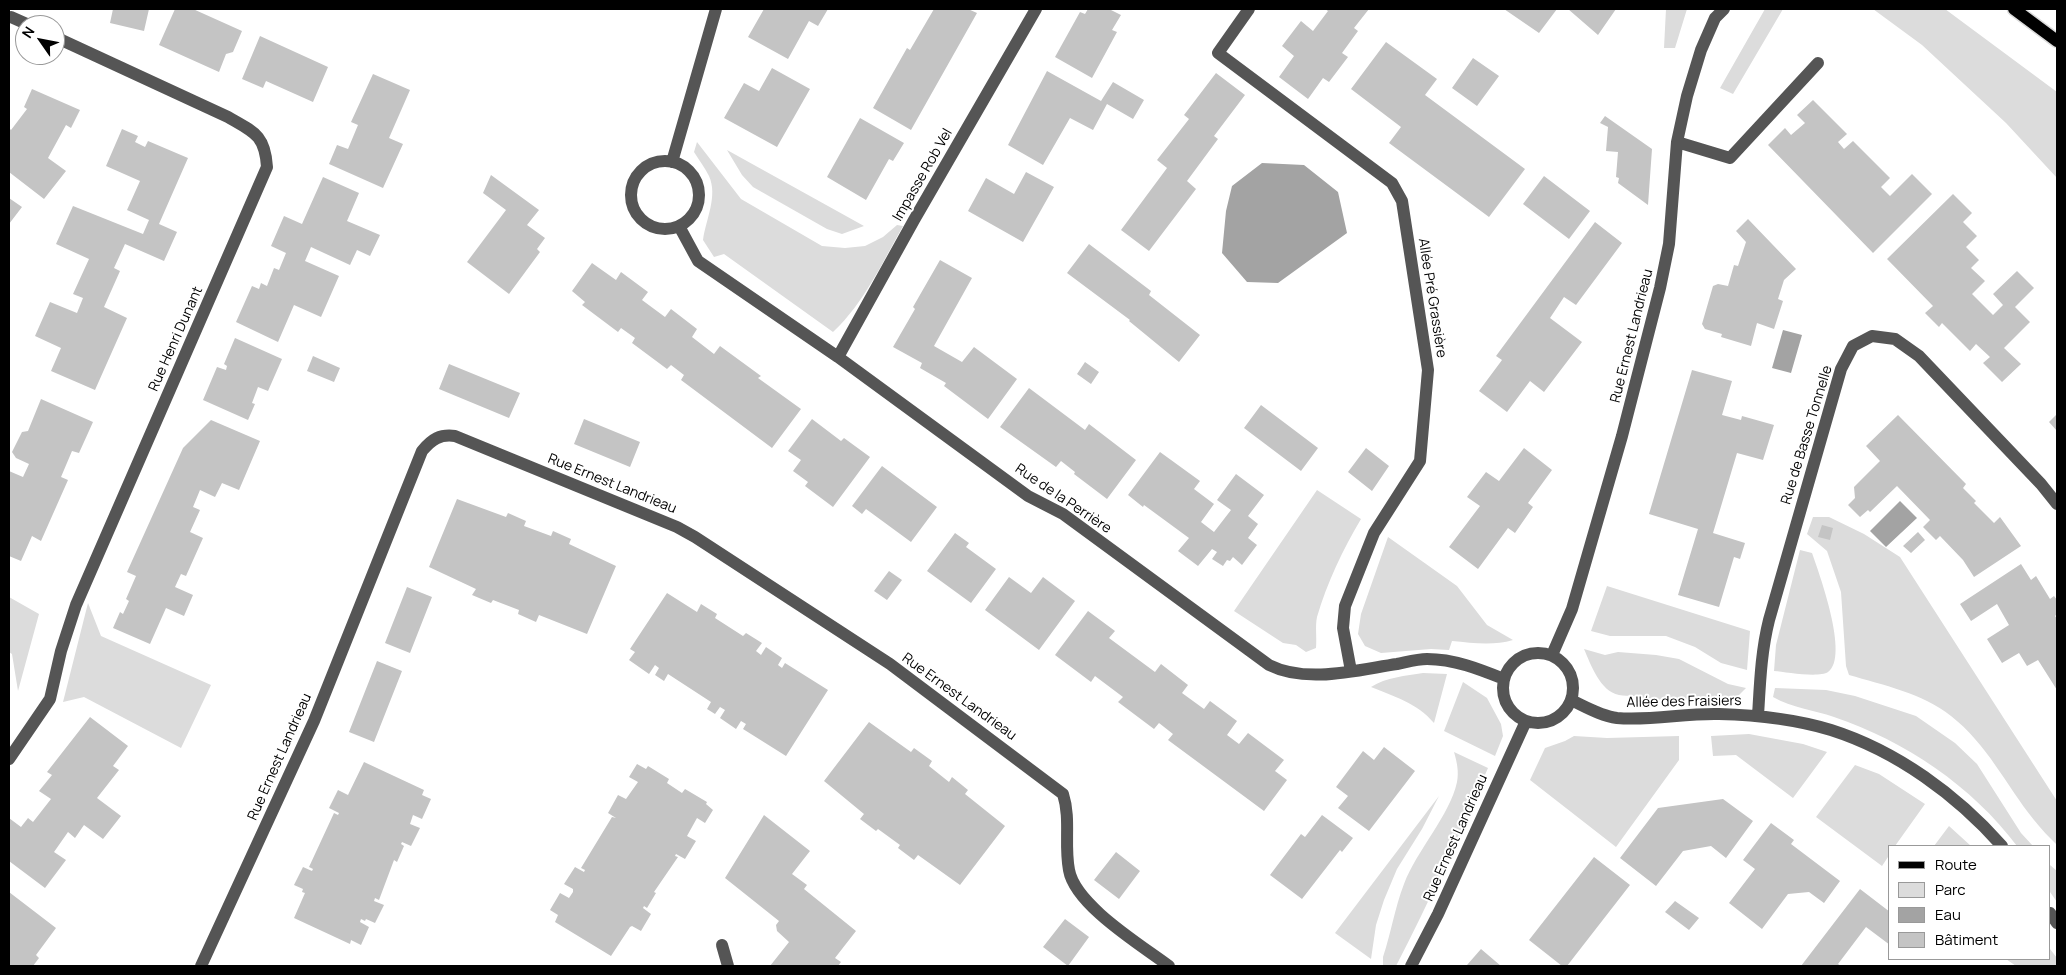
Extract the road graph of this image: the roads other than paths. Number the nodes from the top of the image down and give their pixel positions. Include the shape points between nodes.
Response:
1 (716, 9) edge
2 (1036, 9) edge
3 (1249, 9) edge
4 (2014, 9) edge
5 (1718, 12) edge
6 (2057, 41) edge
7 (65, 42) edge
8 (1818, 63) dead end
9 (1677, 142) junction
10 (672, 162) junction
11 (680, 226) junction
12 (838, 357) junction
13 (2057, 504) edge
14 (1552, 656) junction
15 (1351, 671) junction
16 (1504, 679) junction
17 (1572, 700) junction
18 (1758, 716) junction
19 (1526, 721) junction
20 (9, 759) edge
21 (2001, 845) edge
22 (722, 945) dead end
23 (201, 966) edge
24 (728, 966) edge
25 (1169, 966) edge
26 (1411, 966) edge

1 - 10 street
2 - 12 street, Impasse Rob Vel
3 - 15 street, Allée Pré Grassière via 1218,53 1392,183 1402,201 1405,220 1428,370 1420,461 1376,528 1345,606 1343,628
4 - 6 main road
5 - 9 street, Rue Ernest Landrieau via 1695,66
7 - 20 street, Rue Henri Dunant via 253,131 266,148 267,167 76,605 50,699
8 - 9 street via 1730,158
9 - 14 street, Rue Ernest Landrieau via 1669,244 1660,288 1575,600
10 - 11 street via 690,173 698,192 695,212
10 - 11 street via 650,165 640,172 631,194 632,205 646,224 662,229
11 - 12 street, Rue de la Perrière via 698,261
12 - 15 street, Rue de la Perrière via 1028,496 1063,514 1269,665 1294,673
13 - 18 street, Rue de Basse Tonnelle via 2042,484 1919,356 1895,339 1872,336 1853,346 1841,369 1764,639
14 - 16 street via 1536,653 1521,658
14 - 17 street via 1570,673
15 - 16 street, Rue de la Perrière via 1441,659
16 - 19 street via 1506,702
17 - 18 street, Allée des Fraisiers via 1616,718 1718,714
17 - 19 street via 1564,713 1552,720
18 - 21 street, Allée des Fraisiers via 1832,731 1881,751 1954,799
19 - 26 street, Rue Ernest Landrieau
22 - 24 street
23 - 25 street, Rue Ernest Landrieau via 314,721 422,451 436,437 446,435 683,530 906,676 1063,794 1068,820 1069,871 1078,889 1089,905

